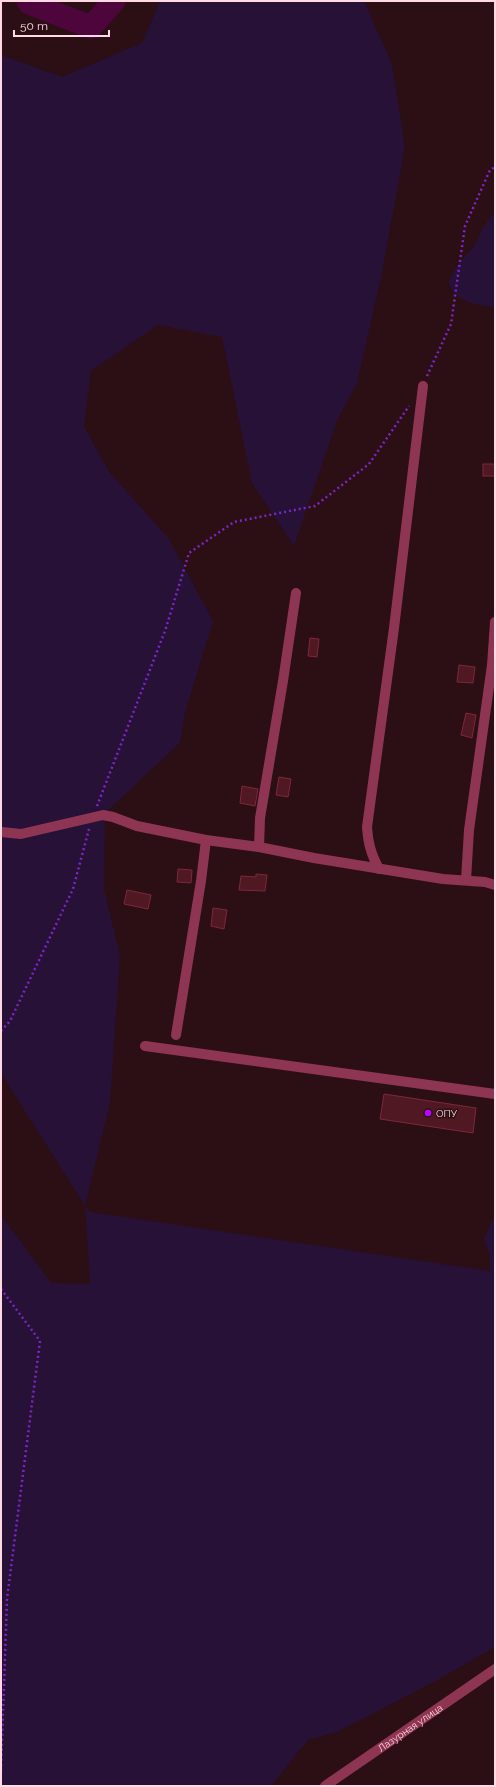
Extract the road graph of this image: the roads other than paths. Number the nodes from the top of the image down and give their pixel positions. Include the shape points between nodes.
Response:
1 (422, 386) road end
2 (296, 593) dead end
3 (495, 622) edge
4 (1, 832) edge
5 (206, 840) junction
6 (259, 847) junction
7 (379, 868) junction
8 (466, 880) junction
9 (495, 885) edge
10 (176, 1035) dead end
11 (145, 1046) dead end
12 (495, 1094) edge
13 (495, 1669) edge
14 (325, 1786) edge

1 - 7 street via 368,827 371,854
2 - 6 street via 260,818
3 - 8 street via 492,666 469,830
4 - 5 street via 21,834 103,815 137,826
5 - 6 street
5 - 10 street
6 - 7 street
7 - 8 street via 443,879
8 - 9 street
11 - 12 street
13 - 14 street, Лазурная улица

